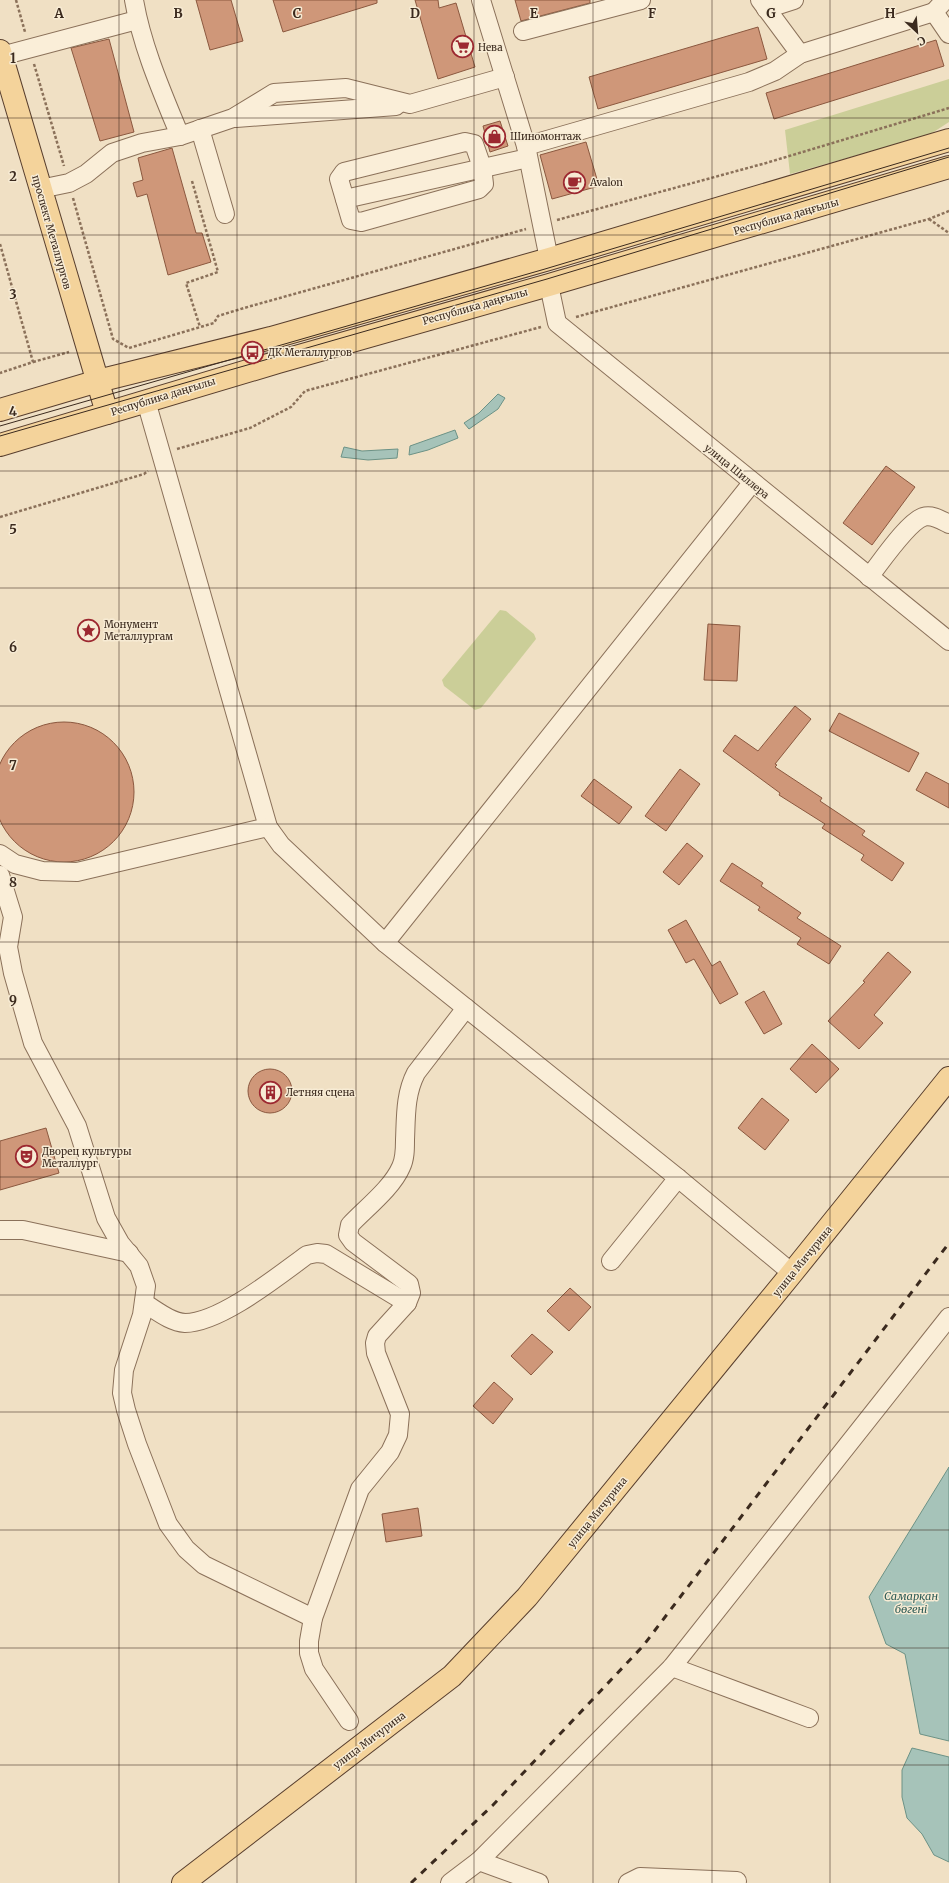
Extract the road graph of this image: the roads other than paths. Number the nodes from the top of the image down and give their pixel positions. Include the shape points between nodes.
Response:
1 (134, 0) edge
2 (481, 0) edge
3 (640, 0) edge
4 (794, 0) edge
5 (763, 4) edge
6 (939, 6) edge
7 (137, 20) junction
8 (523, 31) dead end
9 (949, 34) edge
10 (1, 53) edge
11 (800, 54) junction
12 (505, 77) junction
13 (200, 129) junction
14 (180, 136) junction
15 (949, 140) edge
16 (527, 152) junction
17 (482, 167) junction
18 (949, 167) edge
19 (40, 189) junction
20 (345, 199) junction
21 (225, 214) dead end
22 (549, 259) junction
23 (548, 285) junction
24 (98, 381) junction
25 (146, 401) junction
26 (0, 410) edge
27 (107, 413) junction
28 (0, 445) edge
29 (752, 483) junction
30 (949, 524) edge
31 (869, 577) junction
32 (949, 641) edge
33 (268, 827) junction
34 (0, 854) edge
35 (0, 875) edge
36 (385, 943) junction
37 (4, 949) edge
38 (466, 1008) junction
39 (949, 1078) edge
40 (678, 1178) junction
41 (0, 1230) edge
42 (129, 1253) junction
43 (611, 1261) dead end
44 (792, 1273) junction
45 (144, 1303) junction
46 (407, 1303) junction
47 (949, 1317) edge
48 (313, 1618) junction
49 (672, 1666) junction
50 (808, 1718) dead end
51 (349, 1721) dead end
52 (479, 1860) junction
53 (737, 1881) dead end
54 (183, 1883) edge
55 (450, 1883) edge
56 (539, 1883) edge
57 (628, 1883) edge

1 - 7 street
2 - 12 street
3 - 8 street
4 - 5 street
5 - 11 street
6 - 9 street
6 - 11 street
7 - 10 street
7 - 14 street via 155,76
10 - 19 main road, проспект Металлургов
11 - 16 street via 775,71 749,82
12 - 13 street via 410,104 346,88 274,93 233,118
12 - 16 street
13 - 14 street
13 - 21 street
14 - 19 street via 142,142 112,153 86,174 69,183
15 - 22 main road
16 - 17 street
16 - 22 street
17 - 20 street
17 - 20 street via 484,184 480,189 361,222 351,220
17 - 20 street via 474,144 465,142 344,172 339,179
18 - 23 main road, Республика даңғылы
19 - 24 main road, проспект Металлургов
22 - 24 main road via 271,338
23 - 25 main road, Республика даңғылы
23 - 29 street, улица Шиллера via 557,323
24 - 26 main road
24 - 27 main road, проспект Металлургов
25 - 27 main road, Республика даңғылы
25 - 33 street
27 - 28 main road, Республика даңғылы
29 - 31 street, улица Шиллера
29 - 36 street
30 - 31 street via 931,516 913,522
31 - 32 street, улица Шиллера
33 - 34 street via 77,872 42,871 15,864
33 - 36 street via 295,859
35 - 37 street via 13,917
36 - 38 street
37 - 42 street via 33,1043 77,1126 106,1218 120,1243
38 - 40 street
38 - 46 street via 409,1086 402,1166 393,1180 350,1225 348,1235 353,1242 409,1284 411,1293
39 - 44 main road, улица Мичурина
40 - 43 street
40 - 44 street
41 - 42 street via 23,1230
42 - 45 street via 139,1266 146,1286
44 - 54 main road, улица Мичурина via 527,1597 452,1676
45 - 46 street via 172,1320 185,1323 199,1321 225,1312 307,1255 317,1253 326,1254
45 - 48 street via 124,1370 122,1393 137,1444 168,1524 186,1549 204,1565
46 - 48 street via 377,1336 375,1343 376,1353 400,1414 398,1436 390,1452 360,1489
47 - 49 street
48 - 51 street via 309,1654 314,1669
49 - 50 street
49 - 52 street
52 - 55 street
52 - 56 street
53 - 57 street via 640,1877

